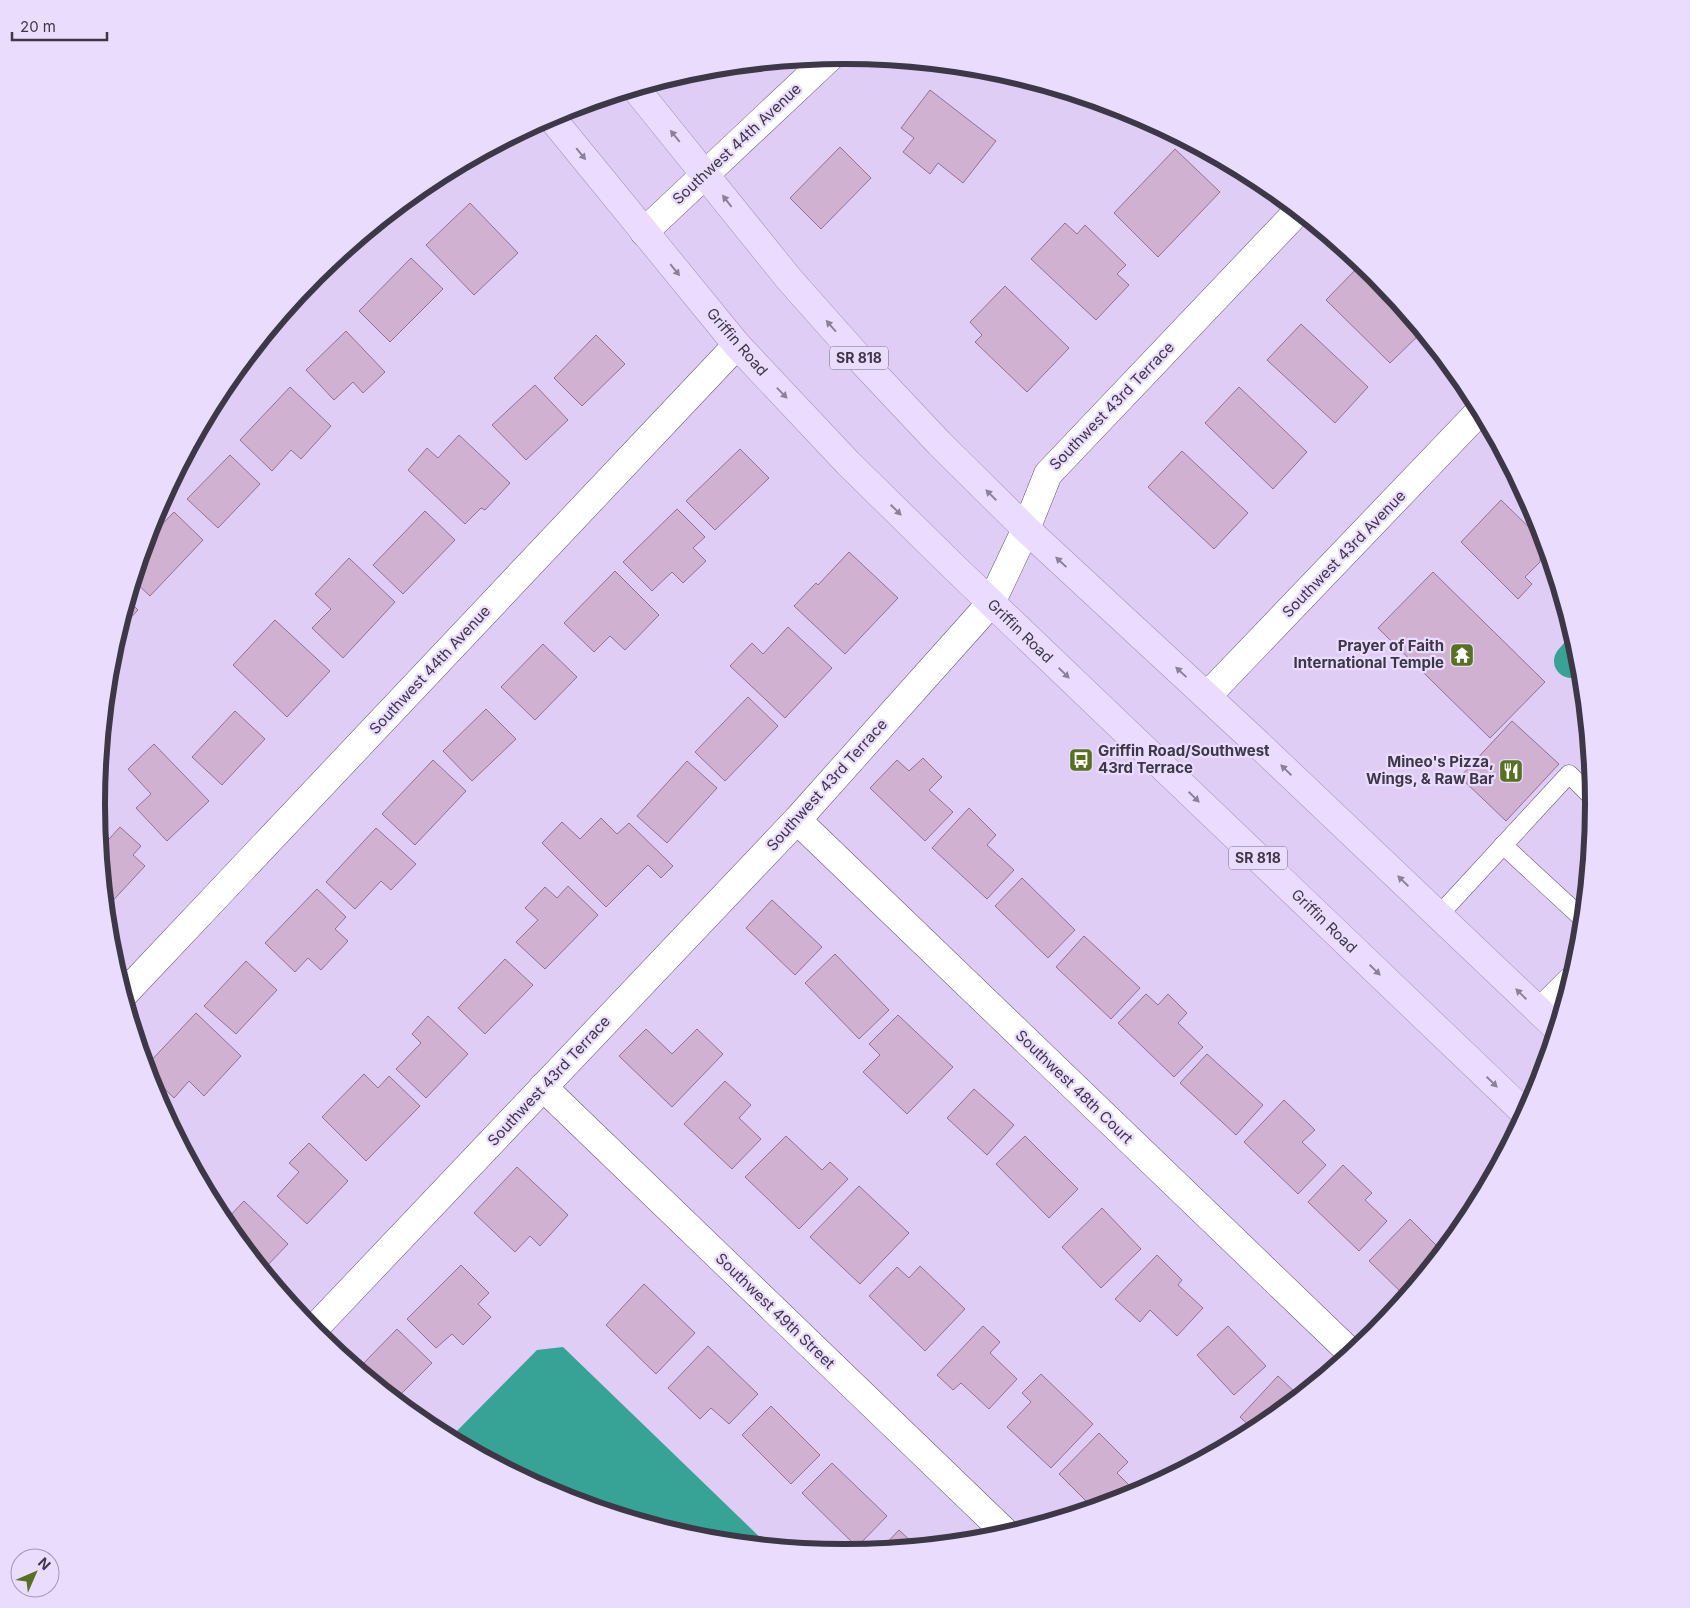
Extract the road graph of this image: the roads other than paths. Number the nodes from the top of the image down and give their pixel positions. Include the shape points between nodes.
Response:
1 (821, 64) edge
2 (639, 93) edge
3 (556, 123) edge
4 (706, 174) junction
5 (1294, 216) edge
6 (644, 232) junction
7 (737, 345) junction
8 (1475, 416) edge
9 (1026, 530) junction
10 (991, 603) junction
11 (1207, 696) junction
12 (1585, 790) edge
13 (797, 820) junction
14 (1503, 845) junction
15 (1577, 913) edge
16 (1439, 915) junction
17 (128, 989) edge
18 (1558, 1003) edge
19 (1548, 1020) edge
20 (543, 1088) junction
21 (1519, 1108) edge
22 (319, 1324) edge
23 (1346, 1348) edge
24 (1001, 1527) edge

1 - 4 street, Southwest 44th Avenue
4 -> 2 main road, SR 818
3 -> 6 main road, Griffin Road / SR 818
4 - 6 street, Southwest 44th Avenue
9 -> 4 main road, SR 818 via 860,360
5 - 9 street, Southwest 43rd Terrace via 1048,474
6 -> 7 main road, Griffin Road / SR 818
7 -> 10 main road, Griffin Road / SR 818 via 848,463
7 - 17 street, Southwest 44th Avenue
8 - 11 street, Southwest 43rd Avenue
9 - 10 street, Southwest 43rd Terrace
11 -> 9 main road, SR 818
10 - 13 street, Southwest 43rd Terrace
10 -> 21 main road, Griffin Road / SR 818
16 -> 11 main road, SR 818
12 - 14 lane via 1569,774
13 - 20 street, Southwest 43rd Terrace
13 - 23 street, Southwest 48th Court
14 - 15 lane
14 - 16 lane
19 -> 16 main road, SR 818
18 - 19 street
20 - 22 street, Southwest 43rd Terrace
20 - 24 street, Southwest 49th Street

